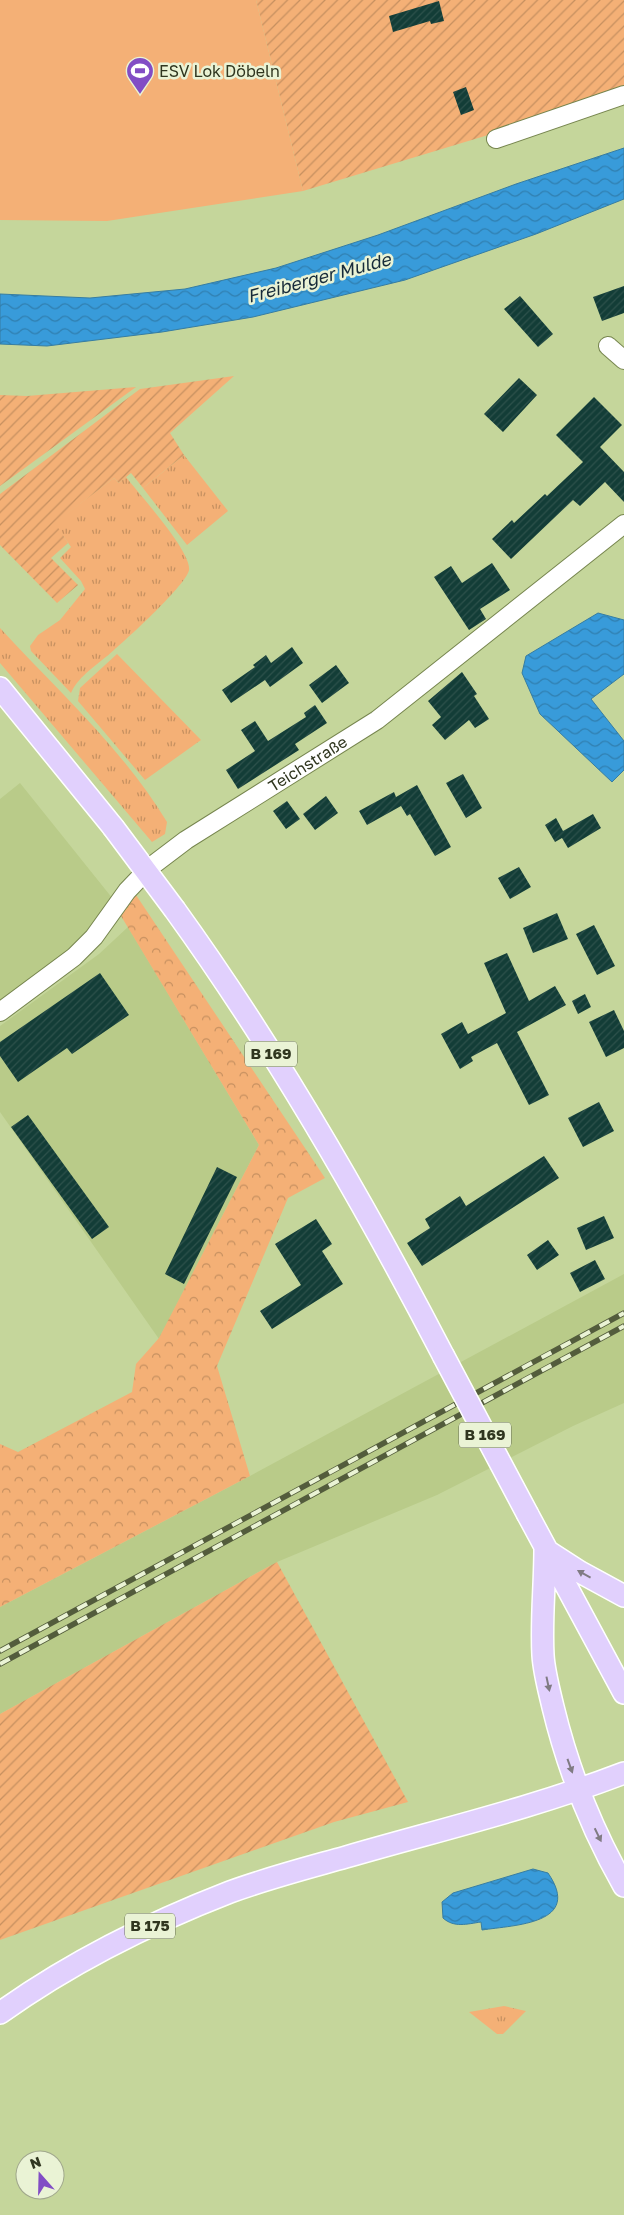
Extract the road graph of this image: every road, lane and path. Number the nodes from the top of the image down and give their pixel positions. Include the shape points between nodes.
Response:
1 (624, 95) edge
2 (496, 139) dead end
3 (608, 346) dead end
4 (624, 360) edge
5 (624, 524) edge
6 (0, 688) edge
7 (0, 1012) edge
8 (545, 1548) junction
9 (624, 1596) edge
10 (624, 1693) edge
11 (624, 1773) edge
12 (579, 1790) junction
13 (624, 1886) edge
14 (0, 2014) edge

1 - 2 street
3 - 4 street
5 - 7 street, Teichstraße via 377,720 186,840 149,868 74,958
6 - 8 main road, B 169, bridge via 113,827 175,910 268,1050 360,1203
9 -> 8 main road
8 - 10 main road, B 169
8 -> 12 main road via 543,1636 546,1679 561,1742
11 - 12 main road, B 175
12 -> 13 main road
12 - 14 main road, B 175 via 232,1892 153,1924 56,1977

